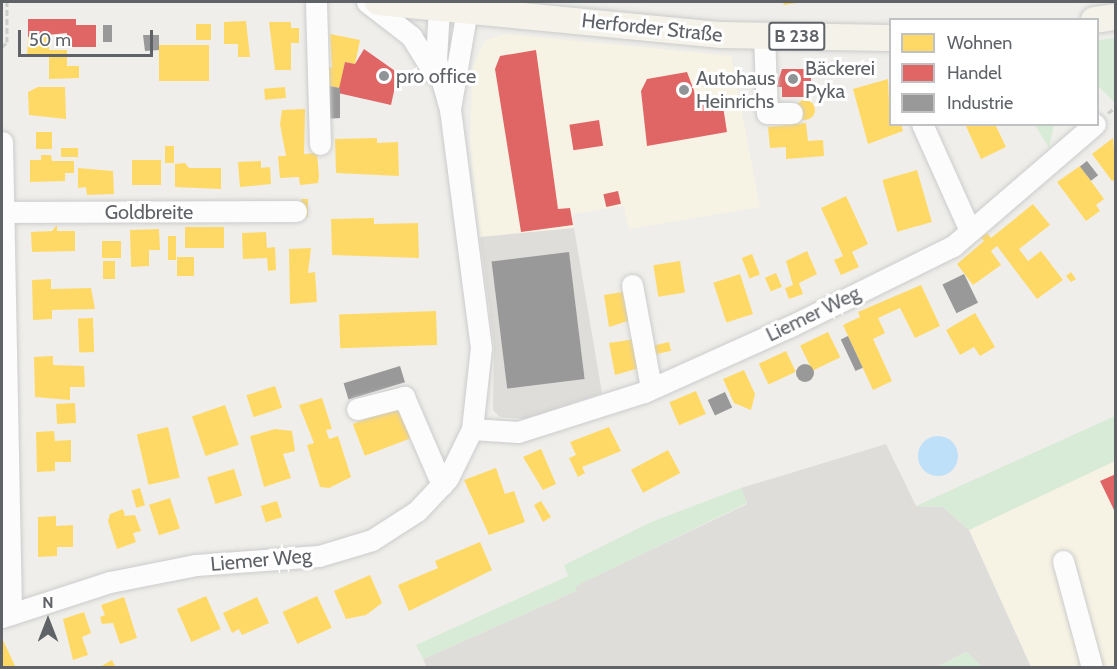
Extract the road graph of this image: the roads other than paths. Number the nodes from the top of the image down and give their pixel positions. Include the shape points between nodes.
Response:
1 (316, 2) edge
2 (368, 2) edge
3 (378, 2) edge
4 (439, 7) junction
5 (467, 10) junction
6 (1116, 17) edge
7 (1099, 19) edge
8 (764, 36) junction
9 (889, 38) edge
10 (450, 109) junction
11 (792, 113) dead end
12 (923, 126) edge
13 (1093, 126) edge
14 (2, 142) edge
15 (320, 144) dead end
16 (296, 211) dead end
17 (3, 212) edge
18 (970, 231) junction
19 (632, 285) dead end
20 (651, 388) junction
21 (357, 409) dead end
22 (472, 429) junction
23 (442, 485) junction
24 (1063, 561) dead end
25 (6, 615) edge
26 (1092, 668) edge

1 - 15 street
2 - 10 street, Liemer Weg via 420,47
3 - 4 main road, Herforder Straße / B 238
4 - 5 main road, Herforder Straße / B 238
4 - 10 street, Liemer Weg via 436,60
5 - 8 main road, Herforder Straße / B 238
5 - 10 street, Liemer Weg
6 - 7 main road
8 - 9 main road, Herforder Straße / B 238
8 - 11 street via 767,113
10 - 22 street, Liemer Weg via 481,348
12 - 18 street
13 - 18 street, Liemer Weg
14 - 17 street
16 - 17 street, Goldbreite
17 - 25 street
18 - 20 street, Liemer Weg via 943,251
19 - 20 street
20 - 22 street, Liemer Weg via 518,432
21 - 23 street via 404,397
22 - 23 street, Liemer Weg
23 - 25 street, Liemer Weg via 417,511 372,540 319,556 196,565 110,582
24 - 26 street

